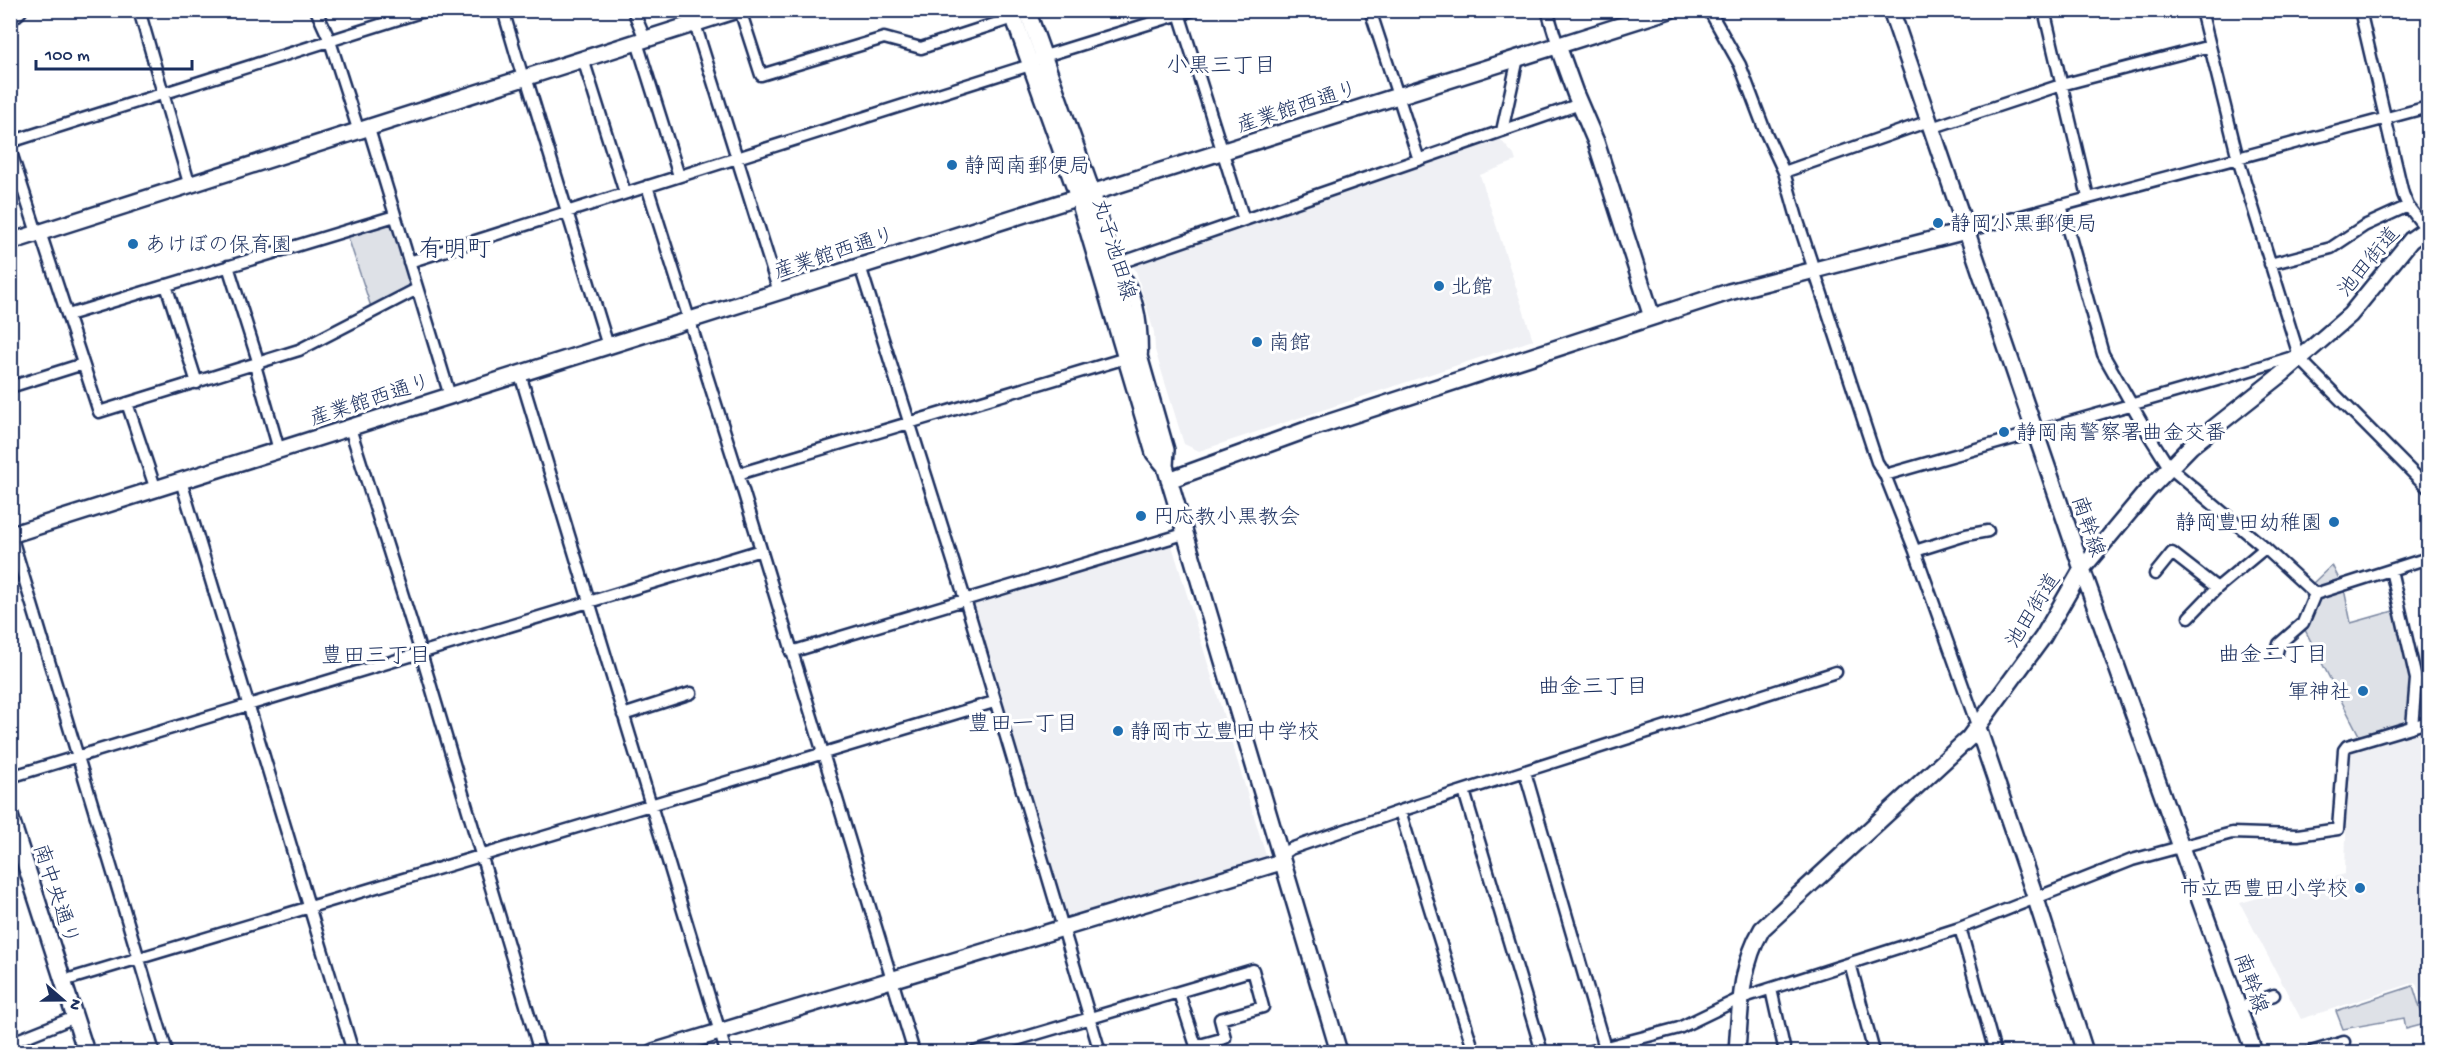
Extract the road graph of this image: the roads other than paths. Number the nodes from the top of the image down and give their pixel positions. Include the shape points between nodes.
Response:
1 (19, 10) edge
2 (139, 10) edge
3 (316, 10) edge
4 (427, 10) edge
5 (502, 10) edge
6 (633, 10) edge
7 (739, 10) edge
8 (1027, 10) edge
9 (1193, 10) edge
10 (1370, 10) edge
11 (1547, 10) edge
12 (1670, 10) edge
13 (1709, 10) edge
14 (1891, 10) edge
15 (2044, 10) edge
16 (2201, 10) edge
17 (2360, 10) edge
18 (1179, 13) edge
19 (1012, 14) edge
20 (10, 18) edge
21 (703, 18) edge
22 (641, 40) junction
23 (330, 41) junction
24 (1558, 46) junction
25 (2210, 46) junction
26 (1518, 58) junction
27 (583, 59) junction
28 (1039, 59) junction
29 (524, 78) junction
30 (2061, 85) junction
31 (162, 94) junction
32 (1397, 96) junction
33 (1580, 104) junction
34 (2428, 107) edge
35 (2386, 119) junction
36 (1930, 125) junction
37 (364, 131) junction
38 (1502, 131) junction
39 (10, 142) edge
40 (10, 149) edge
41 (1222, 152) junction
42 (738, 158) junction
43 (2238, 159) junction
44 (1419, 160) junction
45 (1784, 172) junction
46 (679, 176) junction
47 (189, 183) junction
48 (646, 186) junction
49 (625, 193) junction
50 (1085, 194) junction
51 (2088, 198) junction
52 (2061, 205) junction
53 (2408, 206) junction
54 (566, 211) junction
55 (395, 216) junction
56 (1244, 220) junction
57 (2427, 228) edge
58 (1966, 231) junction
59 (38, 233) junction
60 (10, 242) edge
61 (409, 262) junction
62 (2270, 264) junction
63 (1114, 265) junction
64 (228, 266) junction
65 (861, 266) junction
66 (1814, 268) junction
67 (166, 285) junction
68 (417, 289) junction
69 (779, 292) junction
70 (68, 315) junction
71 (1652, 317) junction
72 (690, 321) junction
73 (608, 346) junction
74 (1132, 356) junction
75 (2300, 357) junction
76 (83, 364) junction
77 (257, 364) junction
78 (1143, 369) junction
79 (520, 374) junction
80 (197, 382) junction
81 (10, 387) edge
82 (450, 396) junction
83 (127, 403) junction
84 (2132, 404) junction
85 (911, 422) junction
86 (350, 428) junction
87 (2035, 433) junction
88 (279, 450) junction
89 (2169, 467) junction
90 (1167, 473) junction
91 (738, 474) junction
92 (1885, 475) junction
93 (181, 481) junction
94 (2428, 488) edge
95 (156, 490) junction
96 (1989, 531) dead end
97 (1184, 534) junction
98 (11, 535) edge
99 (2265, 548) junction
100 (761, 550) junction
101 (1915, 551) junction
102 (2428, 558) edge
103 (2082, 569) junction
104 (2391, 570) junction
105 (2155, 574) dead end
106 (2217, 588) junction
107 (2315, 594) junction
108 (965, 599) junction
109 (591, 602) junction
110 (2189, 617) dead end
111 (791, 652) junction
112 (2277, 652) dead end
113 (420, 653) junction
114 (1836, 672) dead end
115 (691, 693) dead end
116 (994, 702) junction
117 (248, 705) junction
118 (624, 715) junction
119 (2428, 722) edge
120 (2412, 727) junction
121 (1978, 728) junction
122 (822, 754) junction
123 (78, 756) junction
124 (1525, 772) junction
125 (10, 777) edge
126 (1464, 791) junction
127 (651, 805) junction
128 (1400, 811) junction
129 (10, 816) edge
130 (2181, 847) junction
131 (481, 854) junction
132 (1280, 859) junction
133 (2035, 896) junction
134 (309, 906) junction
135 (1062, 928) junction
136 (1960, 928) junction
137 (138, 959) junction
138 (1850, 963) junction
139 (63, 981) junction
140 (892, 981) junction
141 (1771, 989) junction
142 (1179, 993) junction
143 (2274, 995) dead end
144 (1741, 998) junction
145 (2239, 1008) junction
146 (75, 1017) junction
147 (1090, 1018) junction
148 (720, 1033) junction
149 (2344, 1042) dead end
150 (10, 1044) edge
151 (1605, 1048) junction
152 (86, 1053) edge
153 (167, 1053) edge
154 (352, 1053) edge
155 (540, 1053) edge
156 (653, 1053) edge
157 (726, 1053) edge
158 (914, 1053) edge
159 (975, 1053) edge
160 (1100, 1053) edge
161 (1339, 1053) edge
162 (1474, 1053) edge
163 (1542, 1053) edge
164 (1587, 1053) edge
165 (1737, 1053) edge
166 (1785, 1053) edge
167 (1874, 1053) edge
168 (1995, 1053) edge
169 (2085, 1053) edge
170 (2254, 1053) edge
171 (2311, 1053) edge

1 - 20 street
2 - 31 street
3 - 23 street
4 - 23 street
5 - 29 street
6 - 22 street
7 - 19 street via 761,75 884,38 921,48
7 - 21 street
8 - 28 street, 丸子池田線
9 - 18 street
10 - 32 street
11 - 24 street
12 - 24 street, 産業館西通り
13 - 45 street via 1740,65
14 - 36 street, 南幹線
15 - 30 street
16 - 25 street
17 - 35 street
18 - 28 street
18 - 41 street
19 - 28 street, 丸子池田線
21 - 22 street
21 - 42 street
22 - 27 street
22 - 46 street
23 - 31 street
23 - 37 street
24 - 26 street, 産業館西通り
24 - 33 street
25 - 30 street
25 - 43 street
26 - 32 street, 産業館西通り
26 - 38 street
27 - 29 street
27 - 49 street
28 - 42 street
28 - 50 street, 丸子池田線
29 - 37 street
29 - 54 street
30 - 36 street
30 - 51 street
31 - 39 street
31 - 47 street
32 - 41 street, 産業館西通り
32 - 44 street
33 - 38 street
33 - 71 street
34 - 35 street
35 - 43 street
35 - 53 street
36 - 45 street
36 - 58 street, 南幹線
37 - 47 street
37 - 55 street
38 - 44 street
40 - 59 street
41 - 50 street, 産業館西通り
41 - 56 street
42 - 46 street
42 - 69 street
43 - 51 street
43 - 62 street
44 - 56 street
45 - 66 street
46 - 48 street
47 - 59 street
48 - 49 street
48 - 72 street
49 - 54 street
50 - 63 street, 丸子池田線
50 - 65 street, 産業館西通り
50 - 74 street, 丸子池田線
51 - 52 street
52 - 58 street
52 - 84 street via 2103,354
53 - 57 street
53 - 62 street via 2364,226 2331,248
54 - 61 street
54 - 73 street
55 - 61 street
55 - 64 street
56 - 63 street
57 - 75 street, 池田街道 via 2411,240 2350,315
58 - 66 street
58 - 87 street, 南幹線
59 - 60 street
59 - 70 street
61 - 68 street
62 - 75 street
63 - 74 street, 丸子池田線
63 - 78 street via 1128,278 1137,308
64 - 67 street
64 - 77 street
65 - 69 street, 産業館西通り
65 - 85 street
66 - 71 street
66 - 92 street via 1877,462
67 - 70 street
67 - 80 street
68 - 77 street via 299,350
68 - 82 street
69 - 72 street, 産業館西通り
70 - 76 street
71 - 90 street
72 - 73 street, 産業館西通り
72 - 91 street
73 - 79 street, 産業館西通り
74 - 78 street, 丸子池田線
74 - 85 street
74 - 90 street, 丸子池田線 via 1154,453
75 - 84 street
75 - 89 street, 池田街道
75 - 94 street
76 - 81 street
76 - 83 street via 99,412
77 - 80 street
77 - 88 street
78 - 90 street, 丸子池田線 via 1166,450
79 - 82 street, 産業館西通り
79 - 109 street
80 - 83 street
82 - 86 street, 産業館西通り
83 - 95 street
84 - 87 street
84 - 89 street
85 - 91 street
85 - 108 street
86 - 88 street, 産業館西通り
86 - 113 street
87 - 92 street
87 - 103 street, 南幹線
88 - 93 street, 産業館西通り
89 - 99 street
89 - 103 street, 池田街道
90 - 97 street, 丸子池田線
91 - 100 street
92 - 101 street
93 - 95 street, 産業館西通り
93 - 117 street
95 - 98 street, 産業館西通り
96 - 101 street
97 - 108 street
97 - 132 street, 丸子池田線
98 - 123 street
99 - 106 street
99 - 107 street
100 - 109 street
100 - 111 street
101 - 121 street
102 - 104 street
103 - 121 street, 池田街道 via 2043,637
103 - 130 street, 南幹線
104 - 107 street
104 - 120 street via 2416,679
105 - 106 street via 2172,553
106 - 110 street
107 - 112 street via 2303,623 2279,644
108 - 111 street
108 - 116 street
109 - 113 street
109 - 118 street
111 - 122 street
113 - 117 street
113 - 131 street
114 - 124 street
115 - 118 street
116 - 122 street
116 - 135 street
117 - 123 street
117 - 134 street
118 - 127 street
119 - 120 street
120 - 130 street via 2344,750 2338,829 2298,836 2232,833
121 - 133 street
121 - 144 street, 池田街道 via 1762,928 1749,955
122 - 127 street
122 - 140 street
123 - 125 street
123 - 137 street
124 - 126 street
124 - 151 street
126 - 128 street
126 - 163 street
127 - 131 street
127 - 148 street
128 - 132 street via 1290,849
128 - 162 street
129 - 139 street, 南中央通り
130 - 133 street via 2132,860
130 - 145 street, 南幹線
131 - 134 street
131 - 155 street
132 - 135 street
132 - 161 street, 丸子池田線
133 - 136 street
133 - 169 street
134 - 137 street
134 - 154 street
135 - 140 street
135 - 147 street
136 - 138 street
136 - 168 street
137 - 139 street
137 - 153 street
138 - 141 street
138 - 167 street
139 - 146 street, 南中央通り
140 - 148 street
140 - 158 street
141 - 144 street
141 - 166 street
142 - 142 street via 1196,1046 1225,1038 1220,1019 1263,1007 1253,970
142 - 147 street
143 - 145 street
144 - 151 street via 1679,1028
144 - 165 street, 池田街道
145 - 170 street, 南幹線
146 - 150 street
146 - 152 street, 南中央通り
147 - 159 street
147 - 160 street
148 - 156 street
148 - 157 street
149 - 171 street
151 - 164 street

